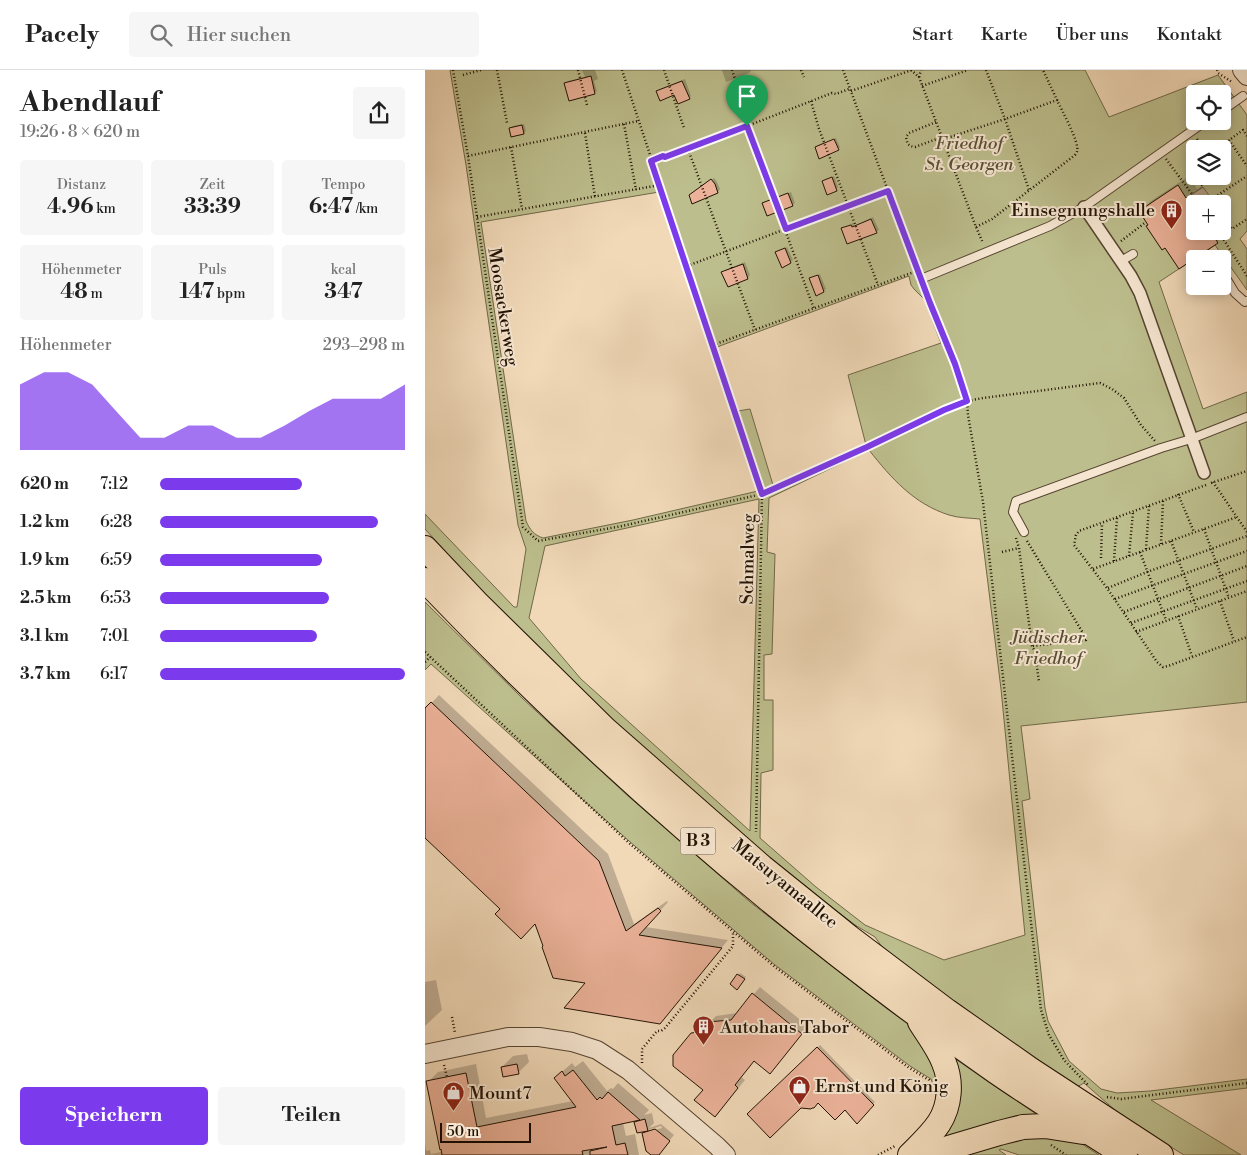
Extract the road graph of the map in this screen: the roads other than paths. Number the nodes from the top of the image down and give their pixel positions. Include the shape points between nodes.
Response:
1 (1243, 70) edge
2 (1247, 76) edge
3 (1243, 96) road end
4 (1231, 104) edge
5 (1193, 130) edge
6 (1084, 207) junction
7 (1133, 254) dead end
8 (1121, 262) junction
9 (921, 279) road end
10 (1231, 286) edge
11 (1246, 303) edge
12 (1247, 417) edge
13 (1191, 439) junction
14 (1204, 473) road end
15 (1023, 532) road end
16 (425, 548) edge
17 (425, 580) edge
18 (914, 1013) junction
19 (425, 1054) edge
20 (1089, 1132) junction
21 (725, 1155) edge
22 (910, 1155) edge
23 (918, 1155) edge
24 (1125, 1155) edge
25 (1161, 1155) edge

1 - 2 street
3 - 4 lane
5 - 6 lane
6 - 8 street
6 - 9 lane via 1050,226
7 - 8 lane
8 - 13 street via 1140,293
10 - 11 lane
12 - 13 lane
13 - 14 street
13 - 15 lane via 1016,501 1013,512
16 - 25 highway, Matsuyamaallee / B 3 via 605,728 762,867 947,1012
17 - 18 highway, Matsuyamaallee / B 3 via 555,710 683,828 792,919
18 - 20 highway, Matsuyamaallee / B 3 via 996,1072
18 - 22 highway via 944,1063 949,1093 939,1123
19 - 21 street via 508,1037 539,1037 597,1050 628,1070
20 - 23 highway via 1045,1126 1023,1127
20 - 24 highway, Matsuyamaallee / B 3

